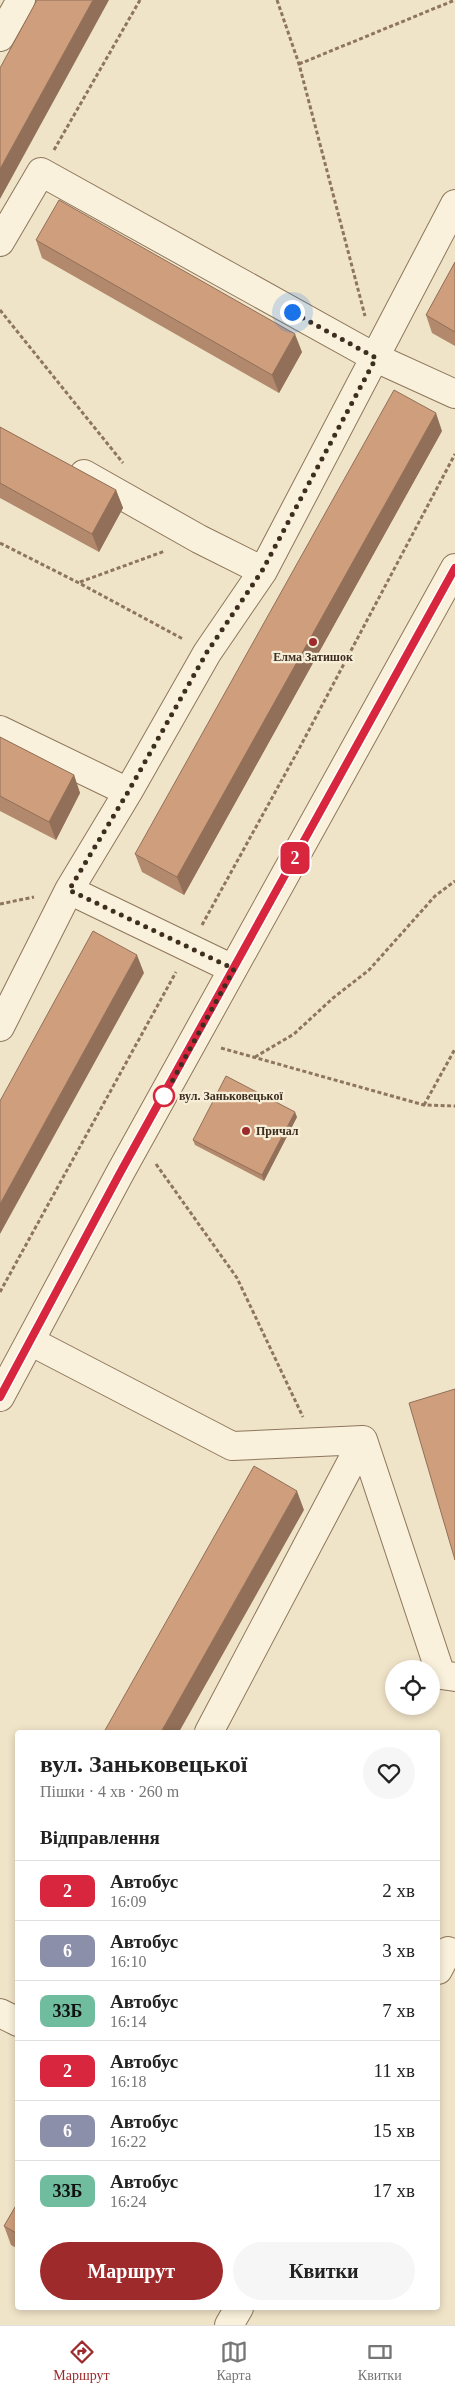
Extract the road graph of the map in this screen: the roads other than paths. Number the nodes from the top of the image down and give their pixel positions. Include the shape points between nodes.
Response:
1 (21, 0) edge
2 (0, 37) edge
3 (455, 204) edge
4 (0, 242) edge
5 (376, 358) junction
6 (455, 394) edge
7 (60, 461) edge
8 (455, 568) edge
9 (262, 571) junction
10 (0, 730) edge
11 (128, 792) junction
12 (69, 890) junction
13 (234, 969) junction
14 (0, 1027) edge
15 (30, 1341) junction
16 (0, 1398) edge
17 (363, 1440) junction
18 (455, 1677) edge
19 (210, 1730) edge
20 (0, 2013) edge
21 (15, 2020) edge
22 (238, 2310) edge
23 (229, 2325) edge

1 - 2 street
3 - 5 street
4 - 5 street via 41,172
5 - 6 street
5 - 9 street
7 - 9 street
8 - 13 street
9 - 11 street via 207,652
10 - 11 street
11 - 12 street
12 - 13 street
12 - 14 street
13 - 15 street
15 - 16 street
15 - 17 street via 232,1446
17 - 18 street via 441,1674
17 - 19 street
20 - 21 street
22 - 23 street

